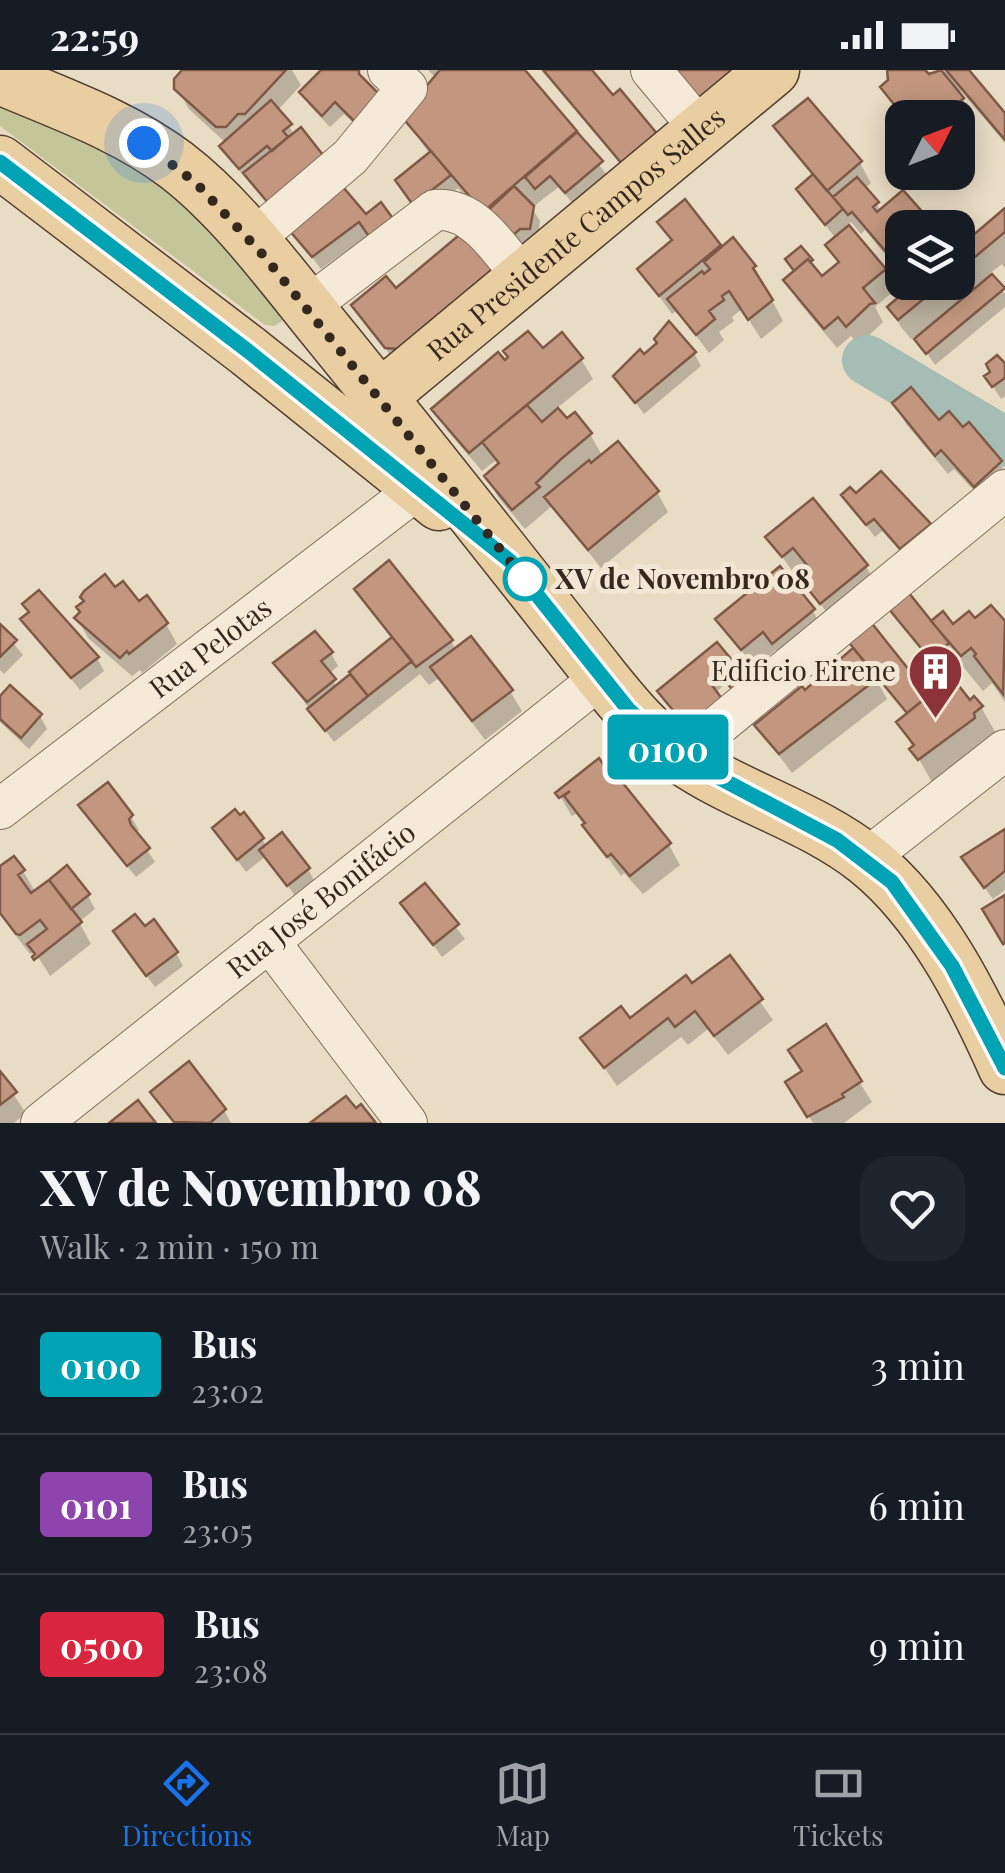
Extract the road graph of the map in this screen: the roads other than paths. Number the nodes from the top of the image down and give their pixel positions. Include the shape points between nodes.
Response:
1 (388, 70) edge
2 (651, 70) edge
3 (773, 70) edge
4 (11, 88) edge
5 (701, 130) junction
6 (0, 162) edge
7 (251, 242) junction
8 (523, 278) junction
9 (307, 308) junction
10 (248, 351) junction
11 (380, 396) junction
12 (419, 488) junction
13 (1005, 490) edge
14 (510, 561) junction
15 (602, 677) junction
16 (1005, 750) edge
17 (680, 757) junction
18 (1, 806) edge
19 (866, 860) junction
20 (269, 942) junction
21 (1005, 1068) edge
22 (41, 1123) edge
23 (407, 1123) edge

1 - 7 street via 407,88 370,135
2 - 5 street
3 - 5 main road, Rua Presidente Campos Salles
4 - 7 main road via 144,143 179,167
5 - 8 main road, Rua Presidente Campos Salles
6 - 10 main road
7 - 9 main road
8 - 9 street via 476,223 456,211 435,210
8 - 11 main road, Rua Presidente Campos Salles
9 - 10 main road via 306,337 298,345
9 - 11 main road
10 - 12 main road
11 - 14 main road
12 - 14 main road
12 - 18 street, Rua Pelotas
13 - 17 street
14 - 15 main road
15 - 17 main road
15 - 20 street, Rua José Bonifácio
16 - 19 street
17 - 19 main road
19 - 21 main road via 892,882 935,939
20 - 22 street, Rua José Bonifácio
20 - 23 street

